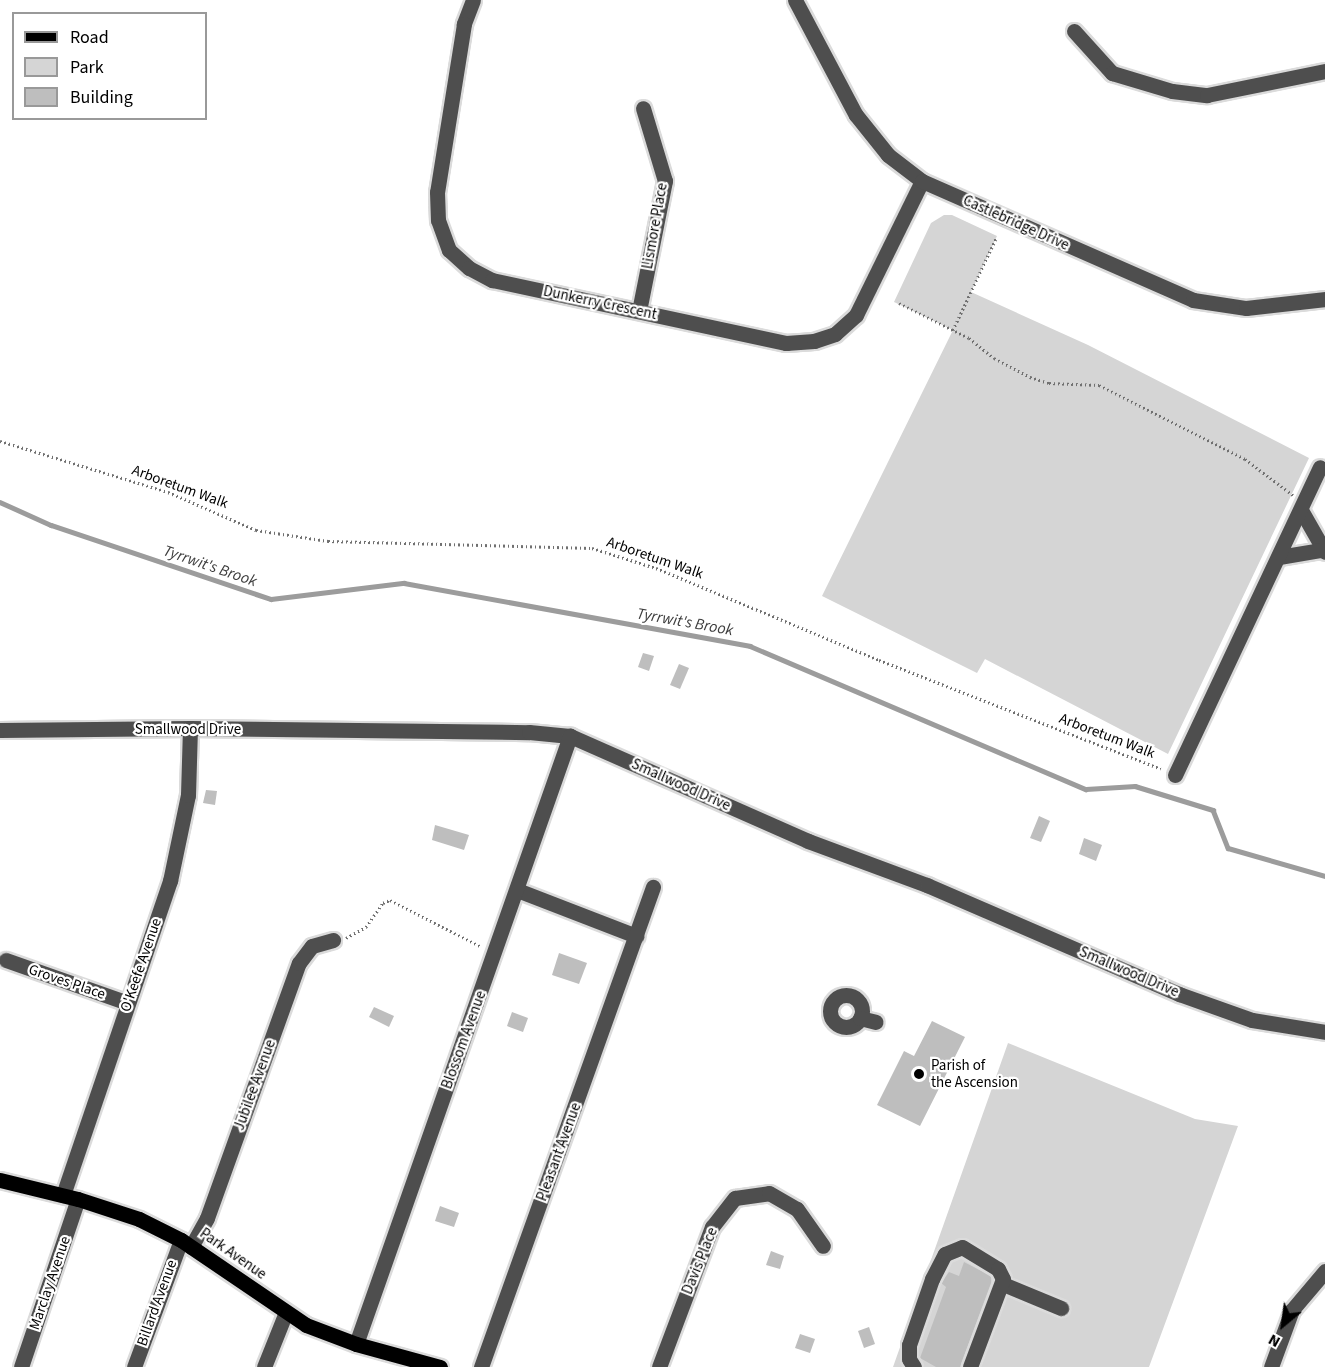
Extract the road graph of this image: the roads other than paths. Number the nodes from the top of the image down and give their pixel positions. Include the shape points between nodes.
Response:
1 (473, 0) edge
2 (795, 0) edge
3 (1074, 31) dead end
4 (1325, 71) edge
5 (644, 108) dead end
6 (922, 180) junction
7 (1325, 299) edge
8 (639, 311) junction
9 (1320, 467) dead end
10 (1301, 510) junction
11 (1323, 551) edge
12 (1279, 557) junction
13 (190, 728) junction
14 (0, 730) edge
15 (570, 736) junction
16 (1175, 775) road end
17 (653, 887) dead end
18 (517, 890) junction
19 (636, 936) junction
20 (333, 940) road end
21 (6, 960) dead end
22 (128, 1003) junction
23 (860, 1018) dead end
24 (876, 1022) dead end
25 (1325, 1032) edge
26 (0, 1180) edge
27 (71, 1197) junction
28 (186, 1243) junction
29 (823, 1246) dead end
30 (1325, 1271) edge
31 (1003, 1284) junction
32 (1061, 1308) dead end
33 (286, 1312) junction
34 (356, 1344) junction
35 (21, 1367) edge
36 (134, 1367) edge
37 (264, 1367) edge
38 (440, 1367) edge
39 (481, 1367) edge
40 (659, 1367) edge
41 (915, 1367) edge
42 (970, 1367) edge
43 (1271, 1367) edge

1 - 8 street, Dunkerry Crescent via 464,24 437,192 438,220 449,250 469,268 492,280
2 - 6 street, Castlebridge Drive via 856,115 888,155
3 - 4 street via 1112,73 1173,91 1207,95
5 - 8 street, Lismore Place via 665,181
6 - 7 street, Castlebridge Drive via 1193,300 1246,308
6 - 8 street, Dunkerry Crescent via 870,292 856,315 835,334 786,344
9 - 10 street
10 - 11 street
10 - 12 street
11 - 12 street
12 - 16 street
13 - 14 street, Smallwood Drive
13 - 15 street, Smallwood Drive via 529,732
13 - 22 street, O'Keefe Avenue via 185,817 170,881
15 - 18 street, Blossom Avenue
15 - 25 street, Smallwood Drive via 798,836 927,885 1179,994 1252,1020
17 - 19 street, Pleasant Avenue
18 - 19 street
18 - 34 street, Blossom Avenue
19 - 39 street, Pleasant Avenue
20 - 28 street, Jubilee Avenue via 312,946 299,963 207,1218
21 - 22 street, Groves Place
22 - 27 street, O'Keefe Avenue
23 - 24 street
26 - 27 main road, Park Avenue
27 - 28 main road, Park Avenue via 126,1214
27 - 35 street, Marclay Avenue
28 - 33 main road, Park Avenue
28 - 36 street, Billard Avenue
29 - 40 street, Davis Place via 797,1209 769,1193 735,1197 712,1227
30 - 43 street via 1292,1310
31 - 32 street
31 - 41 street via 998,1269 975,1253 962,1247 950,1249 936,1270 909,1345 909,1359
31 - 42 street via 992,1303
33 - 34 main road, Park Avenue
33 - 37 street
34 - 38 main road, Park Avenue

